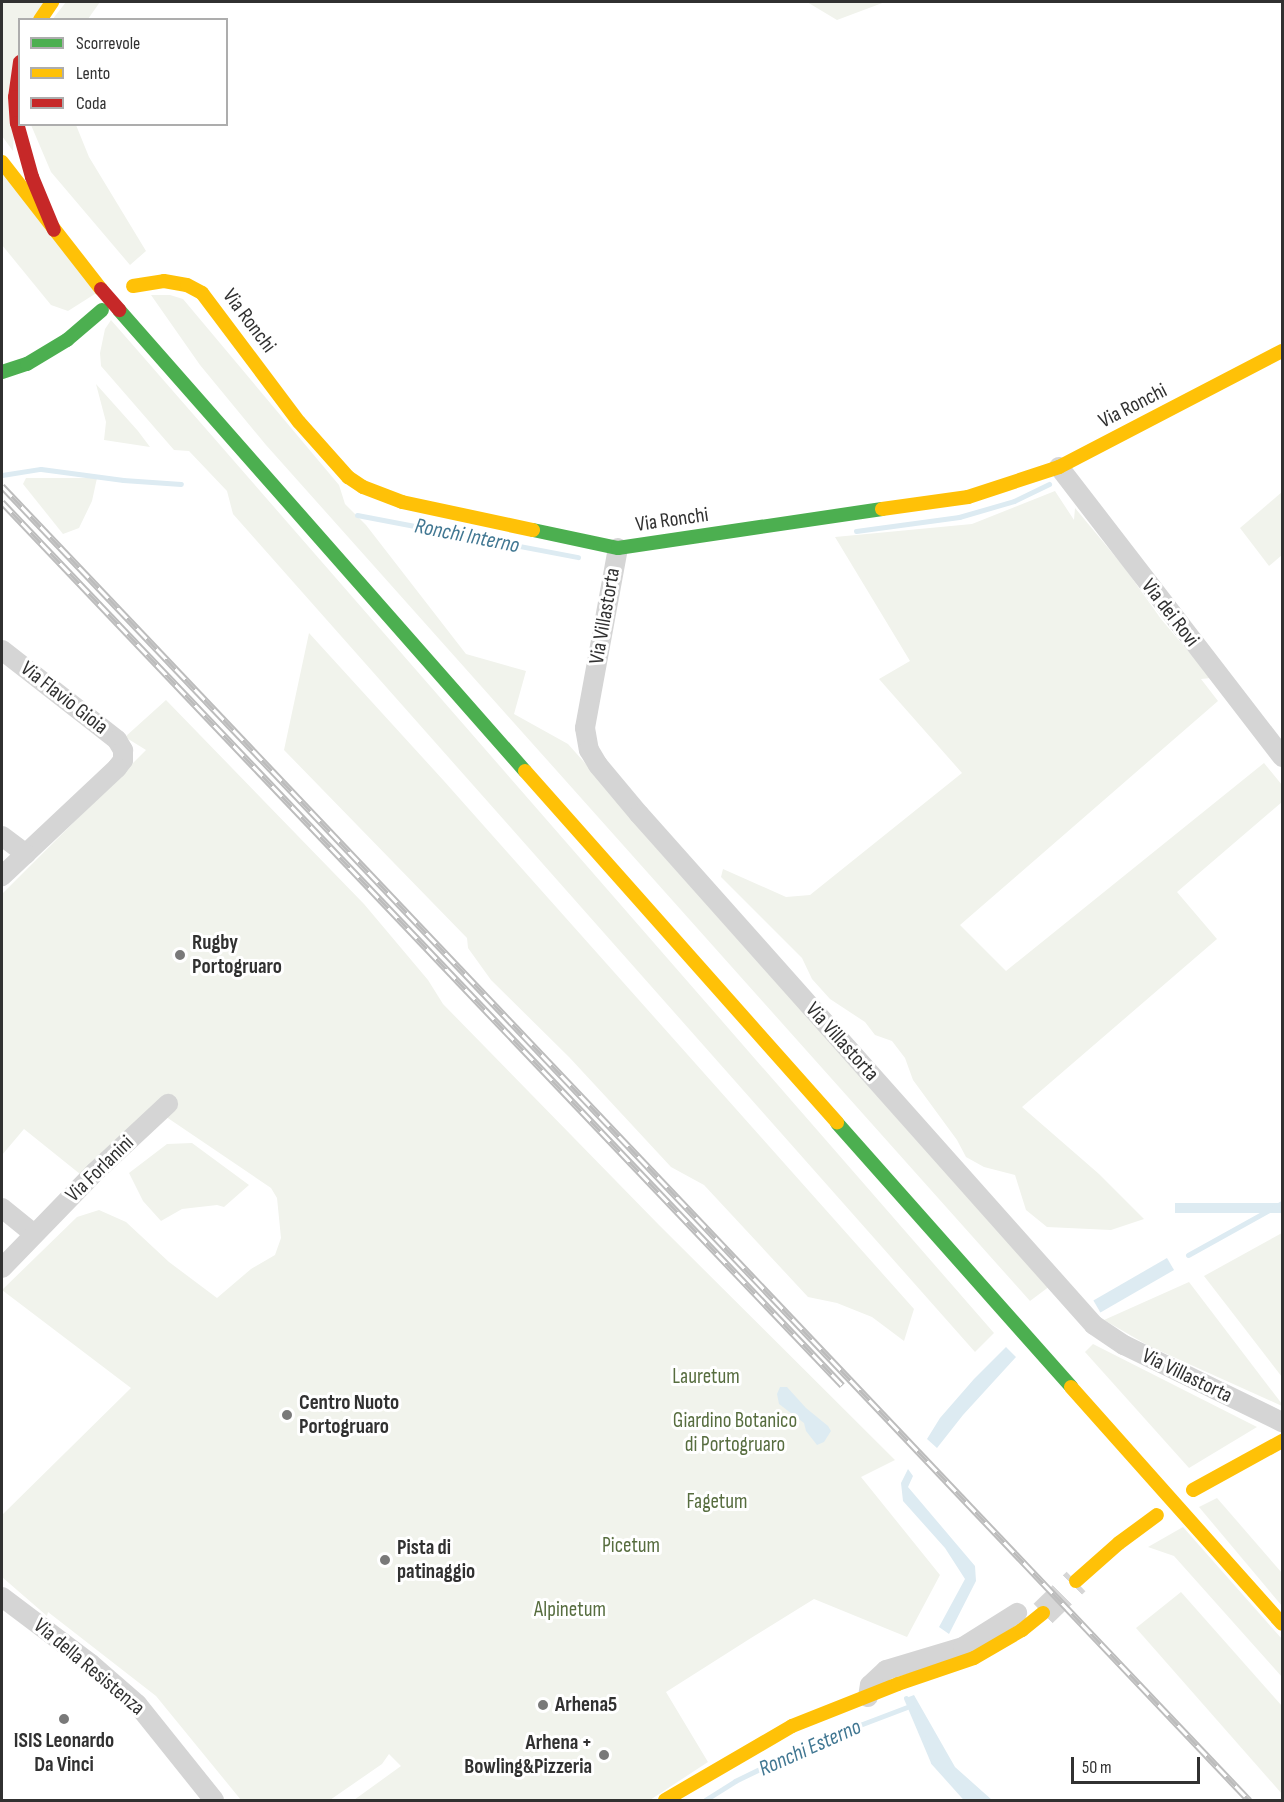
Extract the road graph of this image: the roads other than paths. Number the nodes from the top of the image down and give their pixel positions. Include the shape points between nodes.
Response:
1 (52, 2) edge
2 (41, 18) edge
3 (18, 76) edge
4 (2, 162) edge
5 (54, 231) junction
6 (133, 286) dead end
7 (102, 310) dead end
8 (1282, 351) edge
9 (2, 372) edge
10 (1059, 467) junction
11 (618, 548) junction
12 (2, 650) edge
13 (1282, 757) edge
14 (2, 836) edge
15 (26, 854) junction
16 (2, 876) edge
17 (168, 1104) dead end
18 (2, 1208) edge
19 (33, 1234) junction
20 (2, 1268) edge
21 (1282, 1422) edge
22 (1282, 1441) edge
23 (1193, 1490) dead end
24 (1156, 1515) dead end
25 (1076, 1581) tunnel mouth
26 (2, 1597) edge
27 (1017, 1613) dead end
28 (1043, 1613) tunnel mouth
29 (1282, 1624) edge
30 (868, 1697) junction
31 (214, 1800) edge
32 (665, 1800) edge

1 - 2 main road
3 - 5 main road via 17,123 32,177
4 - 5 main road
5 - 29 main road, bridge via 389,618
6 - 11 main road, Via Ronchi via 164,281 187,285 202,293 299,422 348,477 363,487 402,502
7 - 9 main road via 67,340 27,364
8 - 10 main road, Via Ronchi
10 - 11 main road, Via Ronchi via 968,498
10 - 13 street, Via dei Rovi
11 - 21 street, Via Villastorta via 585,728 589,750 598,765 1094,1325 1134,1350
12 - 15 street, Via Flavio Gioia via 117,740 123,750 123,760 117,768
14 - 15 street
15 - 16 street
17 - 19 street, Via Forlanini
18 - 19 street
19 - 20 street, Via Forlanini
22 - 23 main road
24 - 25 main road
26 - 31 street, Via della Resistenza via 92,1664 137,1704
27 - 30 street via 963,1647 886,1670 870,1685
28 - 30 main road via 1012,1637 974,1658
30 - 32 main road via 792,1726

